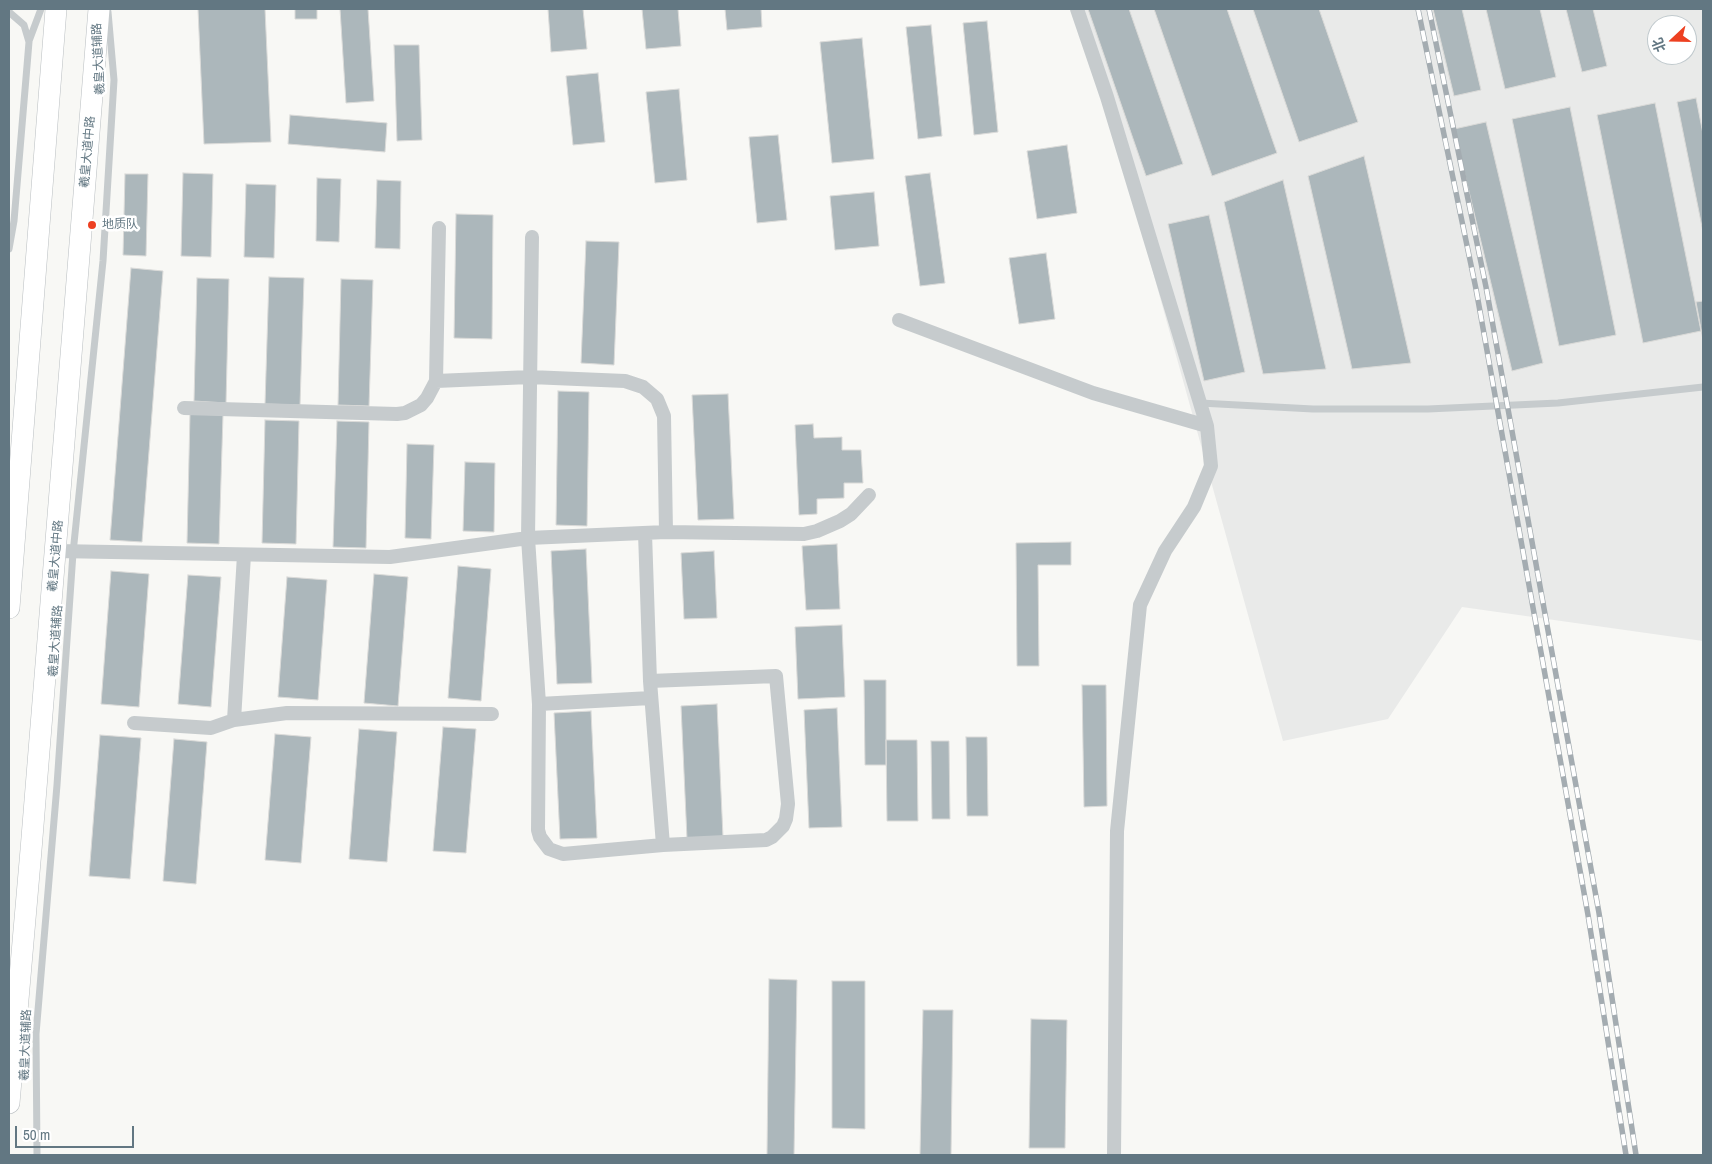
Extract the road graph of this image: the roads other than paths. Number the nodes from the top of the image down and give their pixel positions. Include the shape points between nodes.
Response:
1 (41, 9) edge
2 (56, 9) edge
3 (100, 9) edge
4 (108, 9) edge
5 (1077, 9) edge
6 (9, 12) edge
7 (28, 42) junction
8 (439, 228) dead end
9 (532, 238) dead end
10 (9, 249) edge
11 (899, 320) dead end
12 (530, 377) junction
13 (436, 381) junction
14 (1703, 387) edge
15 (1200, 403) junction
16 (184, 408) dead end
17 (1207, 426) junction
18 (869, 495) dead end
19 (666, 532) junction
20 (645, 533) junction
21 (528, 538) junction
22 (65, 552) junction
23 (244, 555) junction
24 (9, 608) edge
25 (650, 681) junction
26 (651, 698) junction
27 (539, 704) junction
28 (492, 714) dead end
29 (234, 720) junction
30 (134, 723) dead end
31 (663, 846) junction
32 (9, 1103) edge
33 (37, 1155) edge
34 (1114, 1155) edge

1 - 7 lane
2 - 24 main road
3 - 22 main road, 羲皇大道中路
4 - 22 lane, 羲皇大道辅路 via 114,80 104,242
5 - 15 street
6 - 7 lane via 24,26
7 - 10 lane
8 - 13 street
9 - 12 street
11 - 17 street via 1093,393
12 - 13 street
12 - 19 street via 625,382 643,387 657,399 665,425
12 - 21 street
13 - 16 street via 428,398 405,413 397,414
14 - 15 lane via 1558,403 1428,409 1313,409
15 - 17 street
17 - 34 street via 1211,466 1194,507 1165,551 1140,605 1117,831
18 - 19 street via 840,521 804,534
19 - 20 street
20 - 21 street
20 - 25 street
21 - 23 street via 390,558
21 - 27 street
22 - 23 street
22 - 32 main road, 羲皇大道中路
22 - 33 lane, 羲皇大道辅路 via 57,785 36,1034
23 - 29 street
25 - 26 street
25 - 31 street via 776,676 788,804 783,826 766,840
26 - 27 street
26 - 31 street
27 - 31 street via 538,830 544,844 563,854
28 - 29 street via 286,713
29 - 30 street via 211,728

